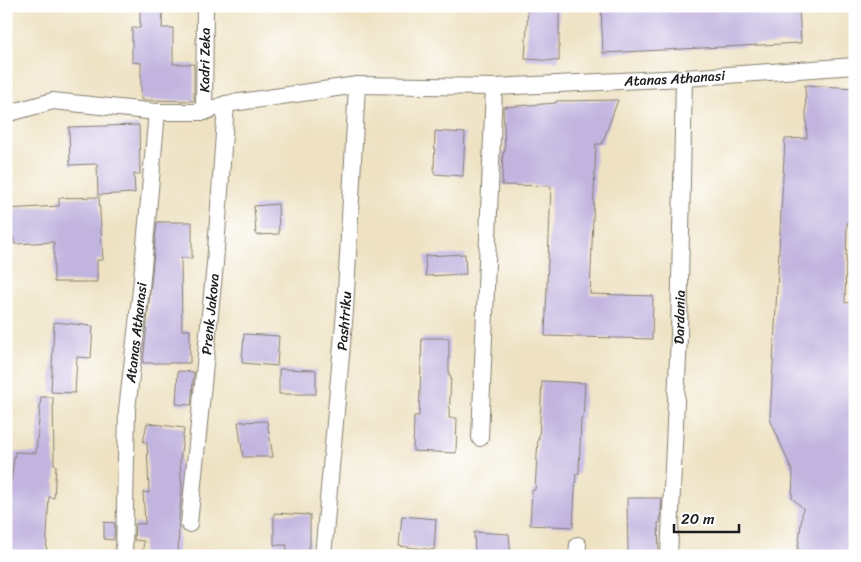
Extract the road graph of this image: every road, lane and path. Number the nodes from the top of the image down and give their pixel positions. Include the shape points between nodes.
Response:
1 (206, 6) edge
2 (855, 66) edge
3 (684, 78) junction
4 (357, 85) junction
5 (494, 87) junction
6 (226, 104) junction
7 (157, 112) junction
8 (204, 112) junction
9 (6, 114) edge
10 (480, 438) dead end
11 (189, 524) dead end
12 (124, 556) edge
13 (323, 556) edge
14 (670, 556) edge

1 - 8 street, Kadri Zeka
2 - 3 street, Atanas Athanasi
3 - 5 street, Atanas Athanasi
3 - 14 street, Dardania via 679,335
4 - 5 street, Atanas Athanasi
4 - 6 street, Atanas Athanasi
4 - 13 street, Pashtriku via 346,311
5 - 10 street
6 - 8 street, Atanas Athanasi
6 - 11 street, Prenk Jakova via 215,264
7 - 8 street, Atanas Athanasi
7 - 9 street, Atanas Athanasi via 53,101
7 - 12 street, Atanas Athanasi via 127,410

